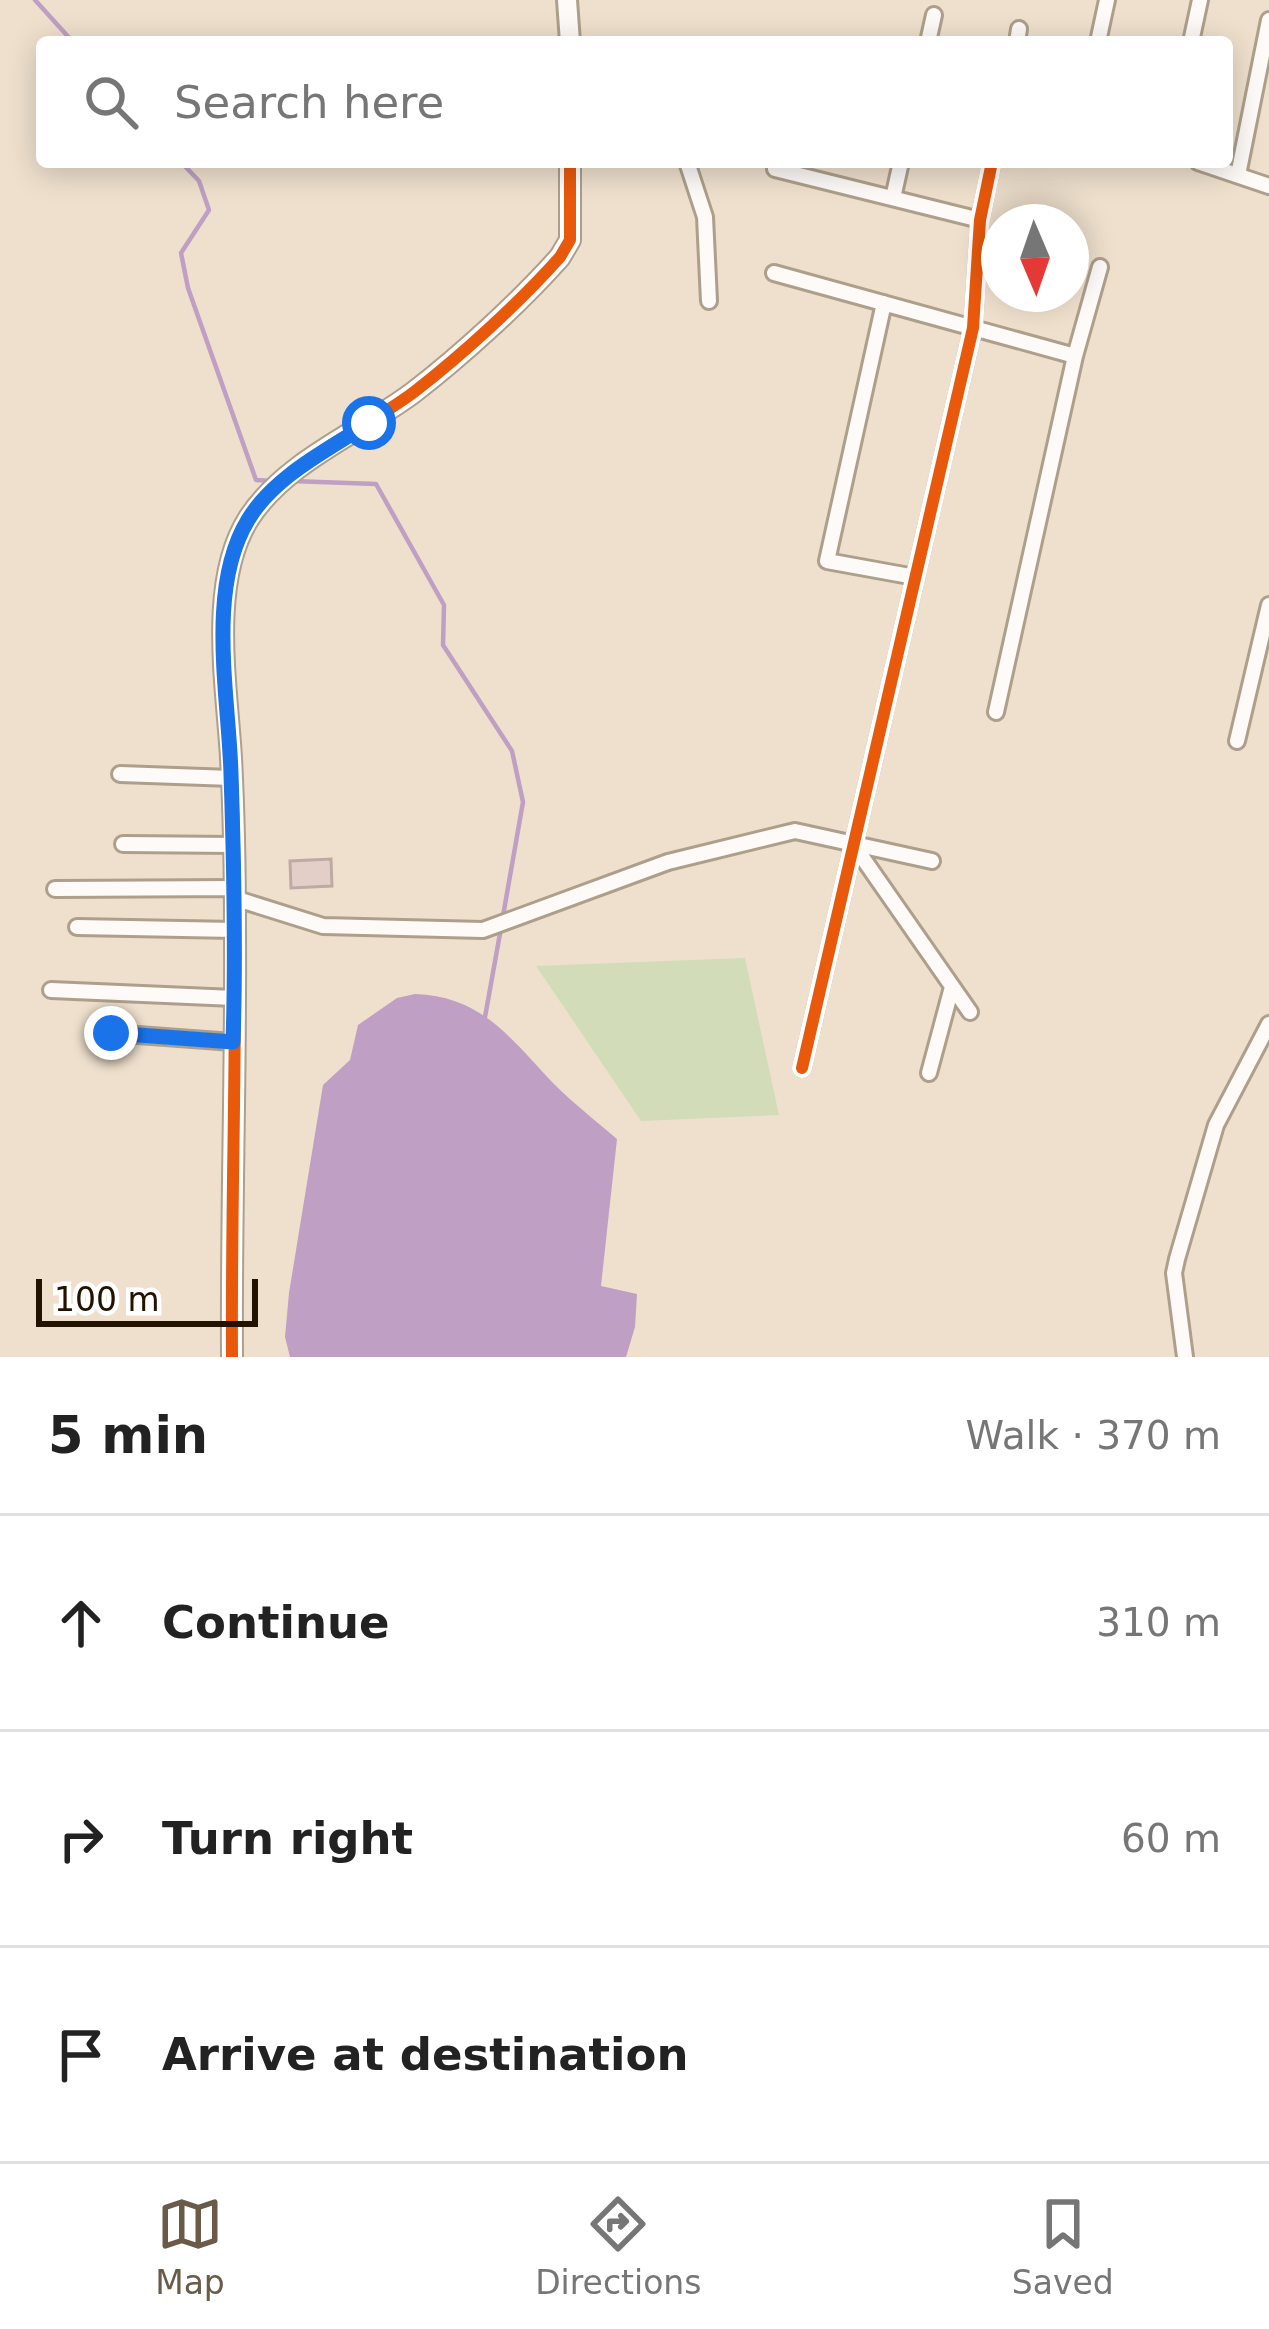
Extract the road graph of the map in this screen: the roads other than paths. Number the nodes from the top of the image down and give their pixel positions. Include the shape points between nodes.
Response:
1 (567, 0) edge
2 (1107, 0) edge
3 (1200, 0) edge
4 (934, 15) dead end
5 (1269, 20) edge
6 (570, 36) edge
7 (929, 36) edge
8 (1099, 36) edge
9 (1192, 36) edge
10 (1261, 104) edge
11 (570, 168) edge
12 (689, 168) edge
13 (900, 168) edge
14 (991, 168) edge
15 (1216, 168) edge
16 (775, 169) dead end
17 (1238, 175) junction
18 (1269, 185) edge
19 (893, 198) junction
20 (980, 220) junction
21 (1100, 266) dead end
22 (774, 273) dead end
23 (709, 301) dead end
24 (884, 303) junction
25 (974, 328) junction
26 (1075, 356) junction
27 (915, 577) junction
28 (1269, 605) edge
29 (996, 712) dead end
30 (1237, 741) dead end
31 (120, 773) dead end
32 (232, 778) junction
33 (123, 844) dead end
34 (853, 844) junction
35 (233, 845) junction
36 (932, 861) dead end
37 (55, 889) dead end
38 (234, 893) junction
39 (77, 927) dead end
40 (235, 930) junction
41 (952, 987) junction
42 (51, 990) dead end
43 (235, 998) junction
44 (970, 1012) dead end
45 (1269, 1024) edge
46 (111, 1033) dead end
47 (233, 1042) junction
48 (802, 1068) dead end
49 (929, 1072) dead end
50 (232, 1357) edge
51 (1185, 1357) edge

1 - 6 street
2 - 8 street
3 - 9 street
4 - 7 street
5 - 10 street
10 - 17 street
11 - 32 street via 570,240 539,280 413,393 266,495 247,520 226,583
12 - 23 street via 705,218
13 - 19 street
14 - 20 street
15 - 17 street
16 - 19 street
17 - 18 street
19 - 20 street
20 - 25 street
21 - 26 street
22 - 24 street
24 - 25 street
24 - 27 street via 826,561
25 - 26 street
25 - 27 street
26 - 29 street
27 - 34 street
28 - 30 street
31 - 32 street
32 - 35 street
33 - 35 street
34 - 36 street
34 - 38 street via 796,831 668,862 483,930 323,926
34 - 41 street
34 - 48 street
35 - 38 street
37 - 38 street
38 - 40 street
39 - 40 street
40 - 43 street
41 - 44 street
41 - 49 street
42 - 43 street
43 - 47 street
45 - 51 street via 1216,1125 1177,1259
46 - 47 street
47 - 50 street

